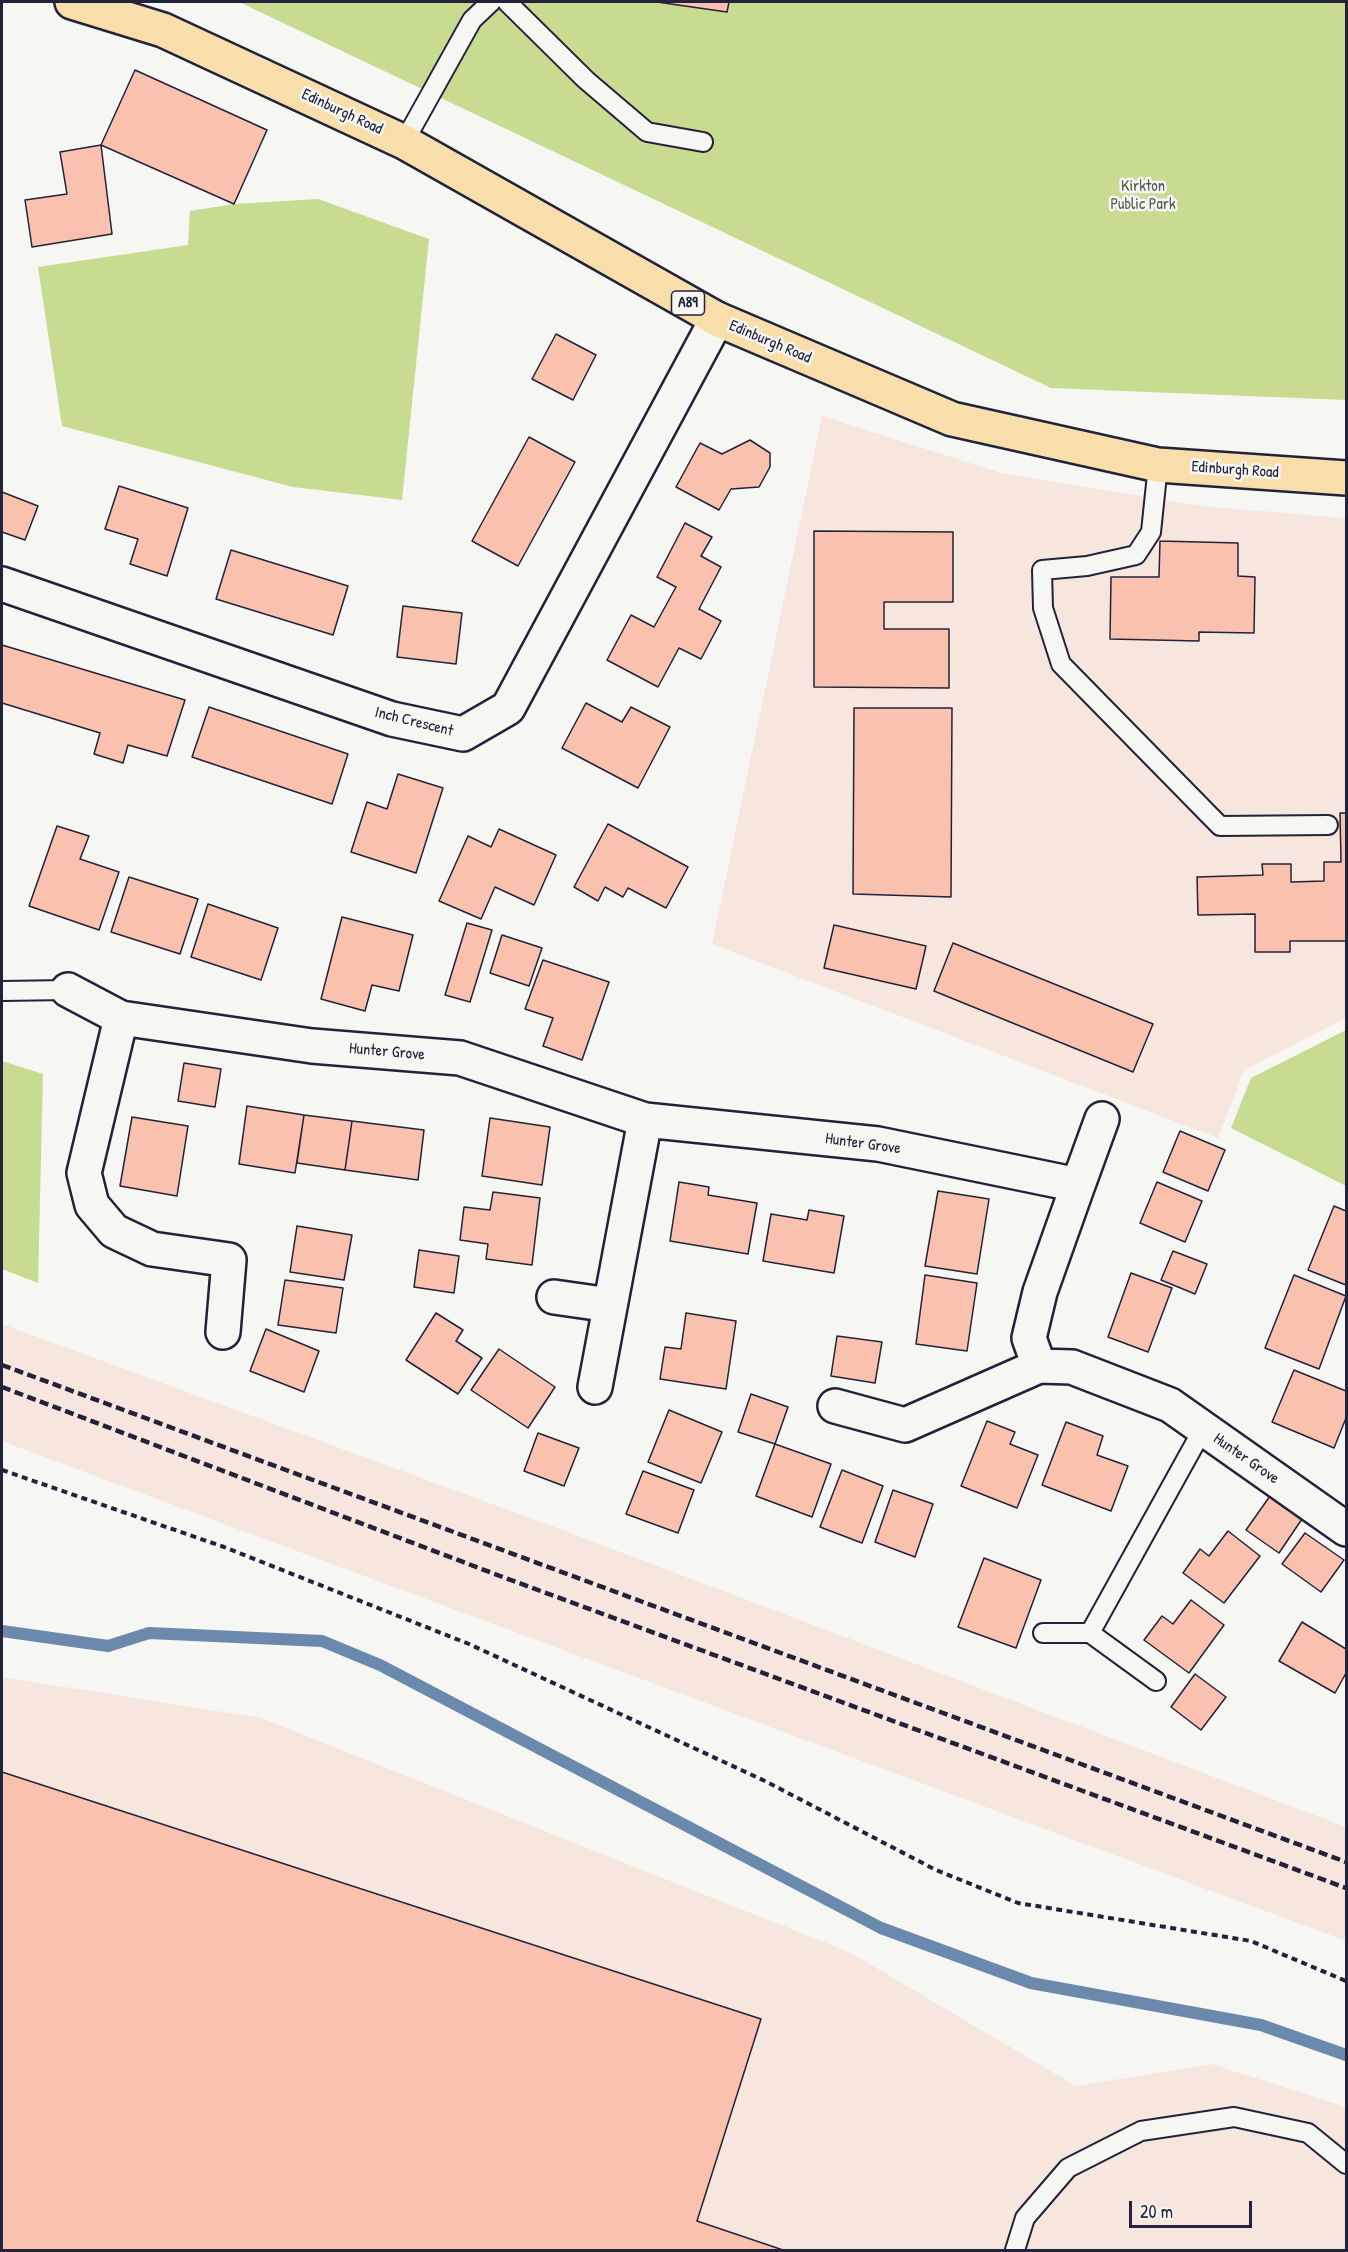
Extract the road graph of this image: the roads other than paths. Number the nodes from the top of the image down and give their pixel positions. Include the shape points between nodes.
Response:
1 (72, 2) edge
2 (491, 2) edge
3 (507, 2) edge
4 (405, 142) junction
5 (704, 142) dead end
6 (717, 319) junction
7 (1158, 465) junction
8 (1347, 478) edge
9 (2, 584) edge
10 (1328, 825) dead end
11 (68, 990) joint
12 (2, 991) edge
13 (121, 1018) junction
14 (1102, 1119) dead end
15 (645, 1120) junction
16 (1078, 1185) junction
17 (554, 1297) dead end
18 (610, 1305) junction
19 (223, 1332) dead end
20 (1039, 1366) junction
21 (595, 1387) dead end
22 (835, 1406) dead end
23 (1203, 1429) junction
24 (1347, 1529) edge
25 (1043, 1633) dead end
26 (1090, 1634) junction
27 (1156, 1682) dead end
28 (1347, 2164) edge
29 (1015, 2250) edge

1 - 4 main road, Edinburgh Road / A89 via 163,30
2 - 4 lane via 472,20
3 - 5 lane via 586,80 647,132
4 - 6 main road, Edinburgh Road / A89
6 - 7 main road, Edinburgh Road / A89 via 952,419
6 - 9 street, Inch Crescent via 508,708 463,734 392,719
7 - 8 main road, Edinburgh Road / A89
7 - 10 lane via 1151,532 1136,555 1088,566 1042,570 1043,608 1061,664 1220,826
11 - 12 lane
11 - 13 street, Hunter Grove
13 - 15 street, Hunter Grove via 312,1046 460,1058
13 - 19 street via 84,1173 92,1205 114,1231 152,1249 229,1260
14 - 16 street
15 - 16 street, Hunter Grove via 878,1144
15 - 18 street
16 - 20 street via 1040,1292 1029,1338
17 - 18 street
18 - 21 street
20 - 22 street, Hunter Grove via 905,1425
20 - 23 street, Hunter Grove via 1072,1367 1170,1405
23 - 24 street, Hunter Grove
23 - 26 lane
25 - 26 lane
26 - 27 lane
28 - 29 lane via 1308,2133 1234,2117 1141,2131 1068,2168 1025,2218

